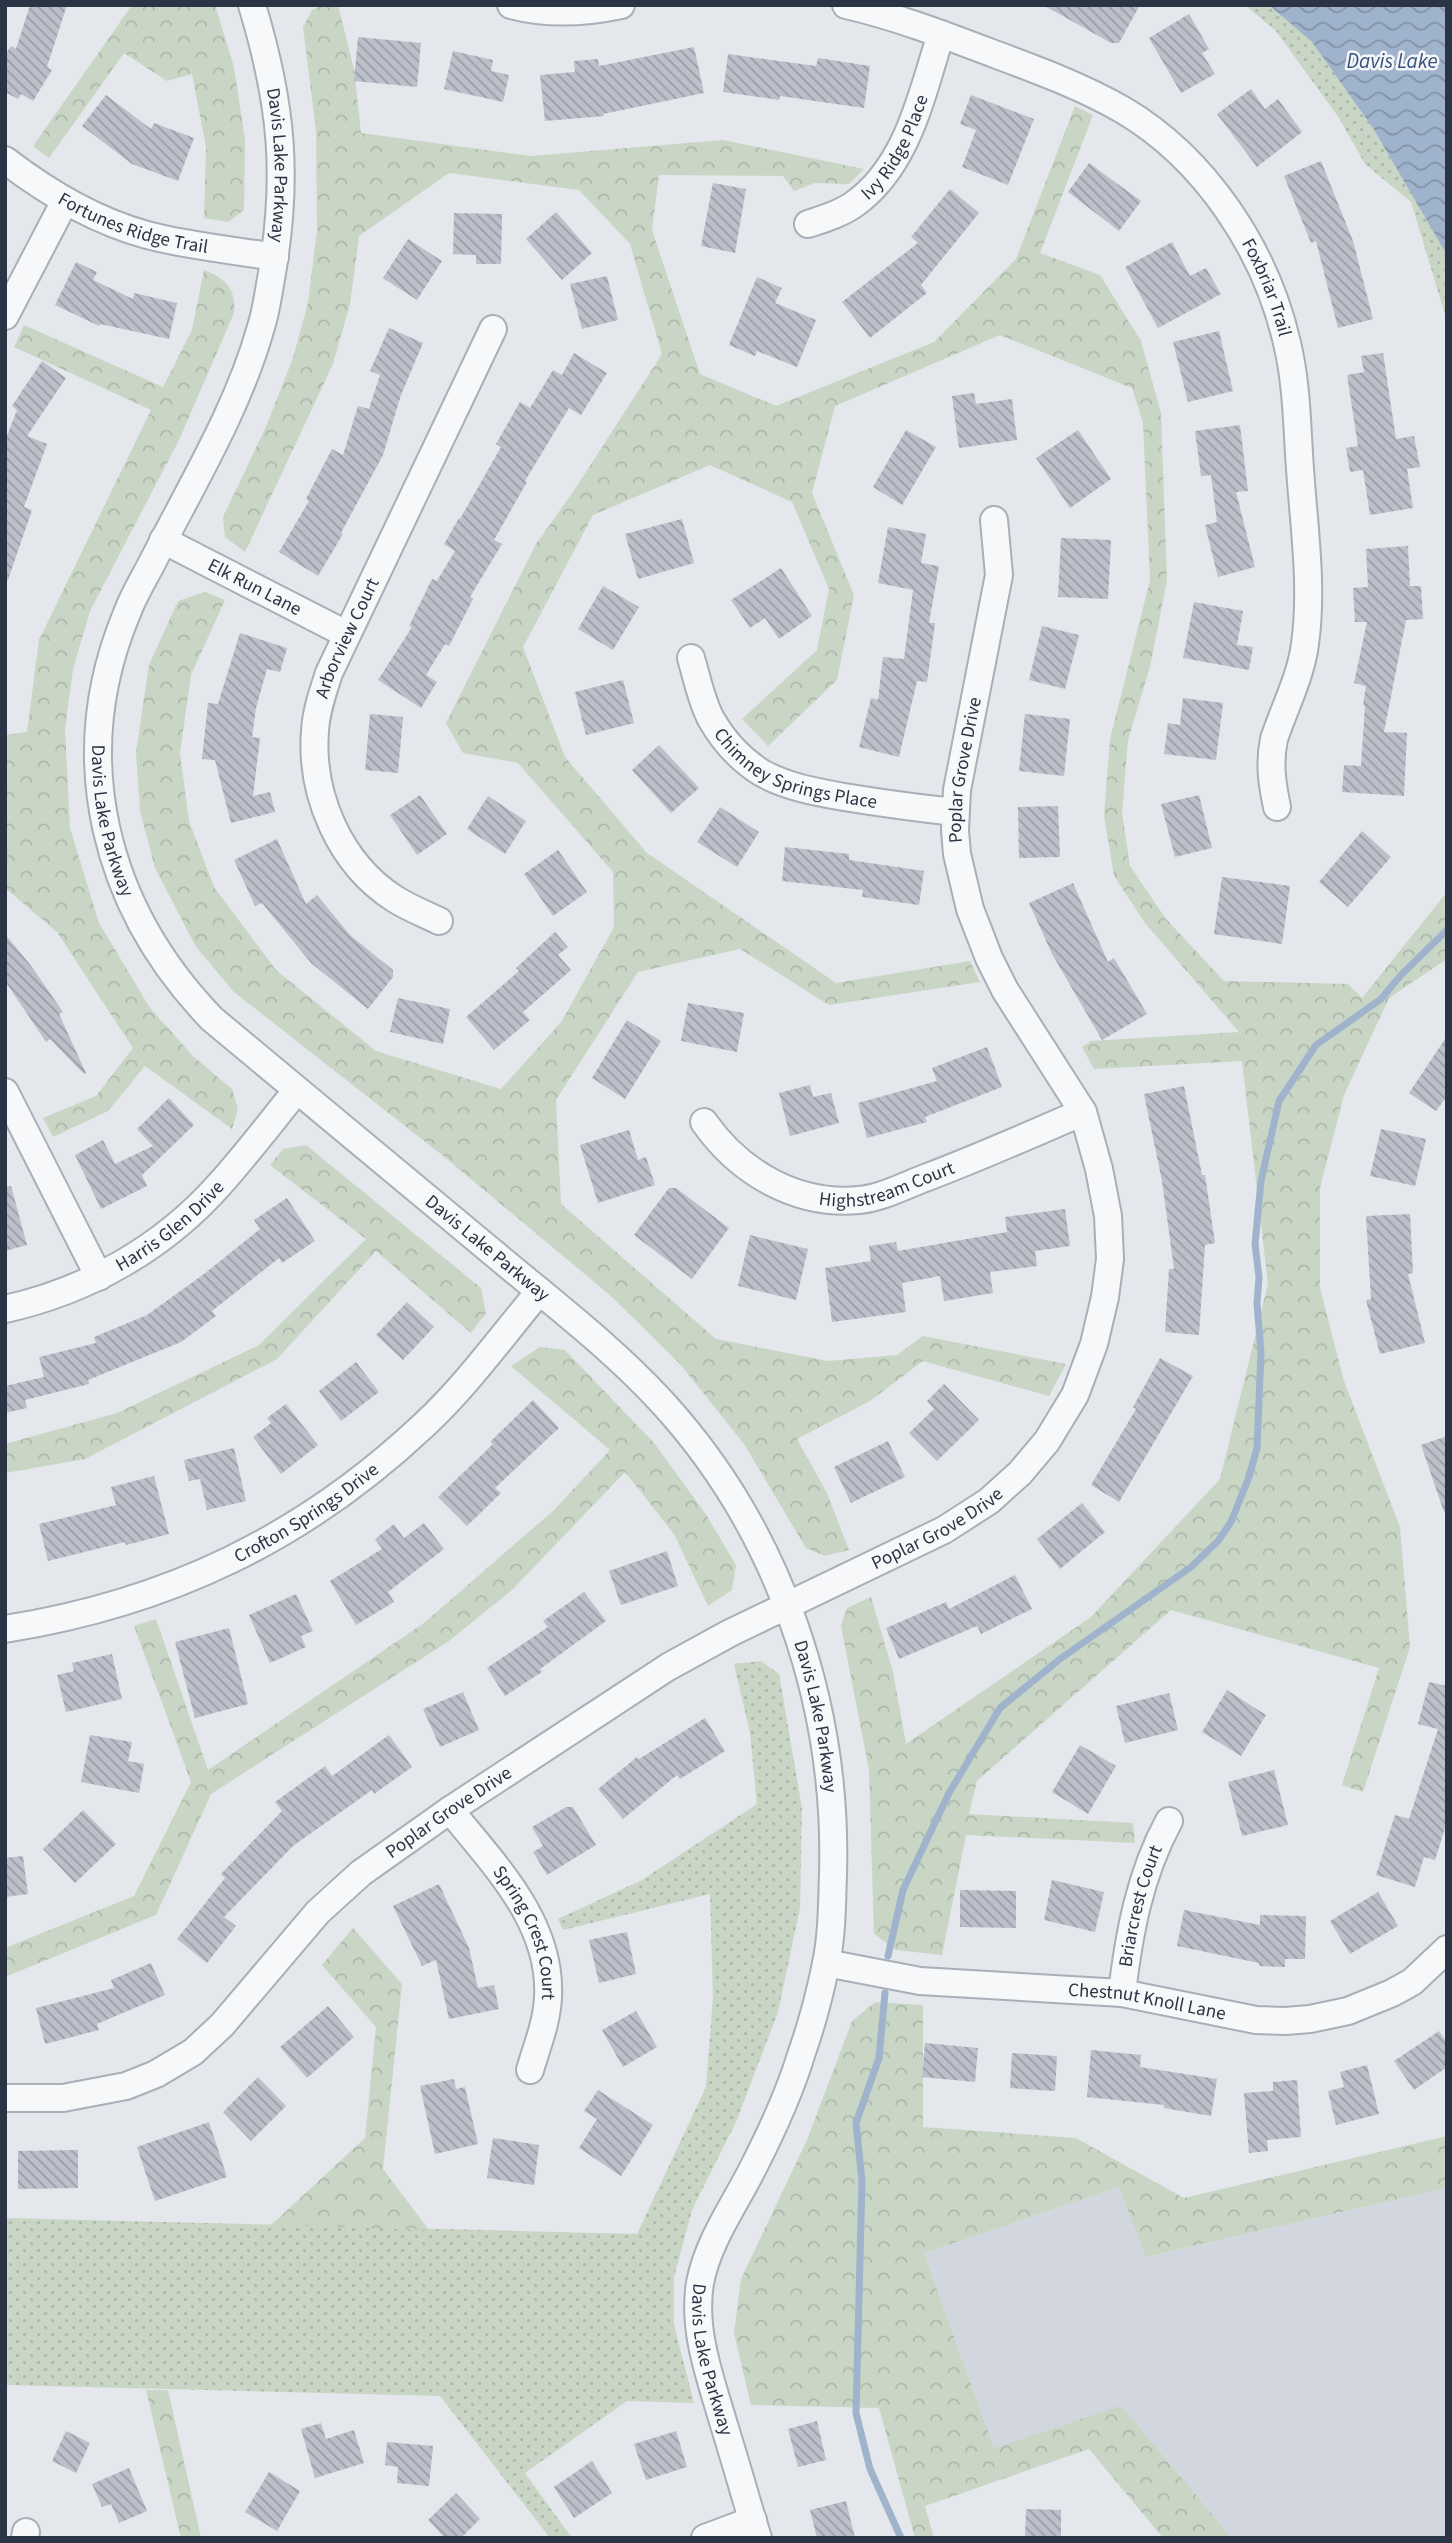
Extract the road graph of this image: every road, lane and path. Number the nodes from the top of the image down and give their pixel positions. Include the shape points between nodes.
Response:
1 (252, 5) edge
2 (512, 5) edge
3 (621, 5) edge
4 (846, 5) edge
5 (941, 34) junction
6 (5, 160) edge
7 (65, 201) junction
8 (808, 224) dead end
9 (275, 257) junction
10 (5, 316) edge
11 (493, 329) dead end
12 (994, 520) dead end
13 (163, 540) junction
14 (346, 634) junction
15 (691, 658) dead end
16 (1277, 807) dead end
17 (955, 812) junction
18 (439, 921) dead end
19 (297, 1090) junction
20 (5, 1092) edge
21 (1083, 1112) junction
22 (705, 1122) dead end
23 (99, 1277) junction
24 (539, 1292) junction
25 (5, 1309) edge
26 (788, 1606) junction
27 (5, 1629) edge
28 (450, 1811) junction
29 (1169, 1821) dead end
30 (1447, 1949) edge
31 (826, 1963) junction
32 (1122, 1993) junction
33 (530, 2070) dead end
34 (5, 2098) edge
35 (755, 2529) edge
36 (705, 2538) edge

1 - 9 street, Davis Lake Parkway via 281,139
2 - 3 street via 547,12
4 - 5 street, Foxbriar Trail
5 - 8 street, Ivy Ridge Place via 908,133 881,178 852,205
5 - 16 street, Foxbriar Trail via 1087,91 1152,130 1210,187 1242,231 1260,266 1288,344 1308,598 1305,646 1273,739 1271,778
6 - 7 street, Fortunes Ridge Trail
7 - 9 street, Fortunes Ridge Trail via 149,236
7 - 10 street
9 - 13 street, Davis Lake Parkway via 262,325 247,371
11 - 14 street, Arborview Court
12 - 17 street, Poplar Grove Drive via 999,575
13 - 14 street, Elk Run Lane
13 - 19 street, Davis Lake Parkway via 123,622 109,667 98,754 108,839 122,884 160,958 212,1019
14 - 18 street, Arborview Court via 328,673 315,729 321,798 336,835 359,868 396,900
15 - 17 street, Chimney Springs Place via 711,718 741,757 762,773 823,793
17 - 21 street, Poplar Grove Drive via 961,879 989,958
19 - 23 street, Harris Glen Drive via 218,1186 180,1223
19 - 24 street, Davis Lake Parkway
20 - 23 street
21 - 22 street, Highstream Court via 962,1164 859,1200 824,1199 777,1185 720,1145
21 - 26 street, Poplar Grove Drive via 1108,1216 1110,1259 1094,1344 1075,1395 1047,1441 989,1501 943,1530
23 - 25 street, Harris Glen Drive via 60,1294
24 - 26 street, Davis Lake Parkway via 592,1334 669,1411 741,1508
24 - 27 street, Crofton Springs Drive via 426,1423 360,1480 305,1519 211,1570 155,1592 96,1611
26 - 28 street, Poplar Grove Drive via 668,1667
26 - 31 street, Davis Lake Parkway via 814,1691 827,1757 834,1831
28 - 33 street, Spring Crest Court via 505,1878 540,1942 548,1997
28 - 34 street, Poplar Grove Drive via 361,1873 318,1912 222,2025 193,2052 126,2086 63,2098
29 - 32 street, Briarcrest Court via 1143,1879
30 - 32 street, Chestnut Knoll Lane via 1412,1982 1392,1993 1348,2011 1310,2019 1256,2020
31 - 32 street, Chestnut Knoll Lane via 920,1981
31 - 35 street, Davis Lake Parkway via 802,2052 779,2114 717,2234 699,2287 704,2357
35 - 36 street

